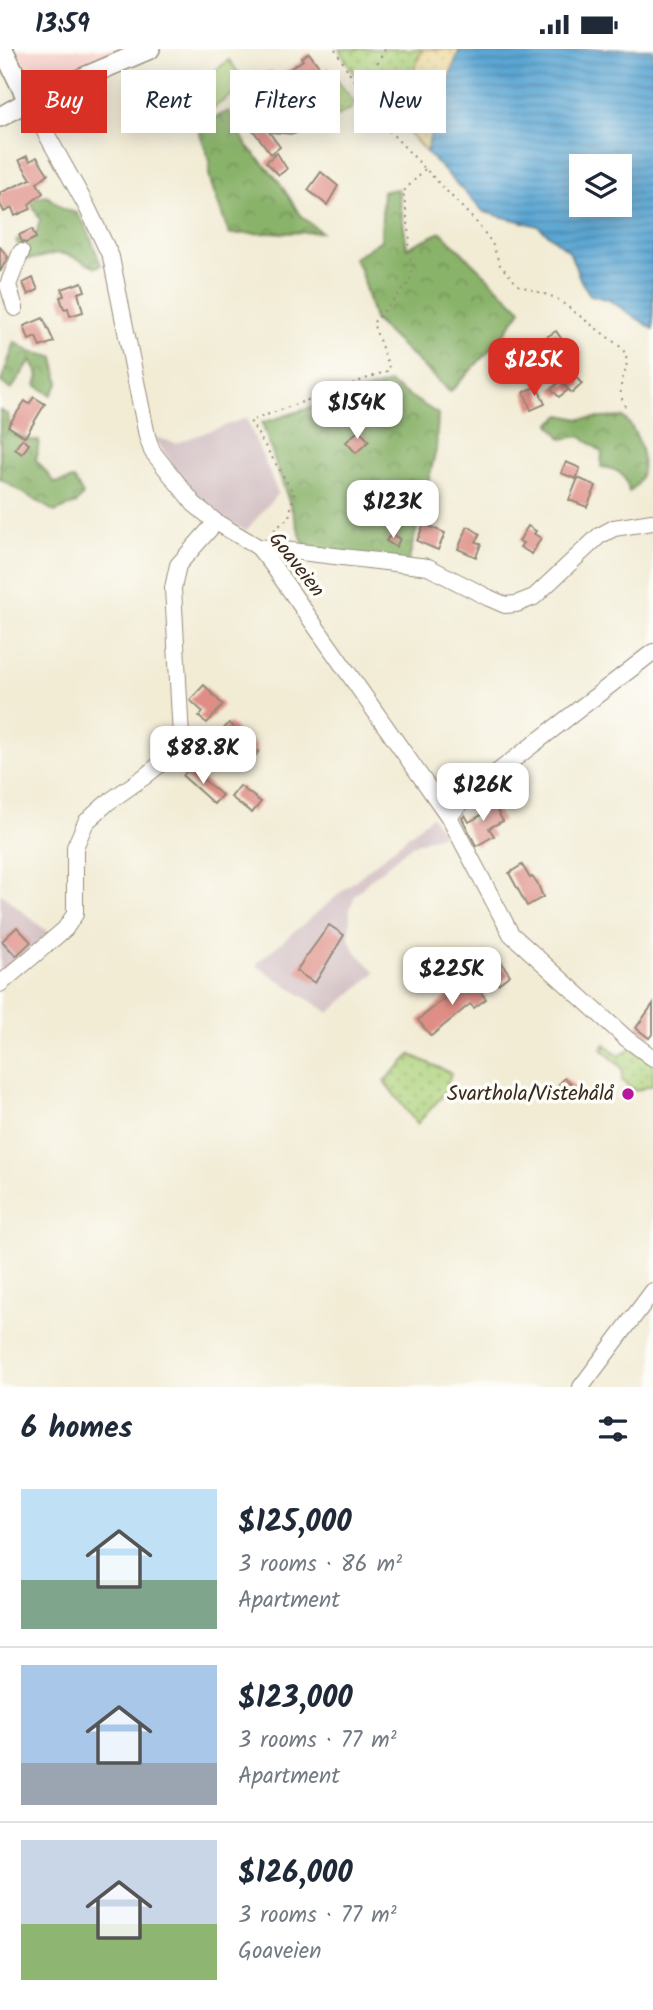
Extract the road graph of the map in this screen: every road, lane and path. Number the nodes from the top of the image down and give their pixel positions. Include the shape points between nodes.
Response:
1 (3, 49) edge
2 (334, 49) edge
3 (385, 49) edge
4 (145, 50) edge
5 (99, 70) edge
6 (374, 70) edge
7 (354, 83) edge
8 (21, 86) edge
9 (21, 105) edge
10 (0, 117) edge
11 (46, 133) edge
12 (392, 133) edge
13 (426, 168) junction
14 (21, 252) dead end
15 (15, 309) dead end
16 (626, 408) dead end
17 (216, 522) junction
18 (652, 522) edge
19 (258, 547) junction
20 (653, 652) edge
21 (449, 817) junction
22 (0, 984) edge
23 (653, 1058) edge
24 (653, 1291) edge
25 (581, 1387) edge

1 - 8 main road, Goaveien
2 - 7 path
3 - 6 path
4 - 5 main road
9 - 10 main road
11 - 17 street, Goaveien via 111,257 152,451 194,503
12 - 13 path
13 - 16 path via 478,224 500,265 518,285 556,298 622,348 628,365 619,395
13 - 19 path via 403,192 413,268 409,283 373,323 390,370 250,421 294,494 289,517
14 - 15 street via 8,285
17 - 19 street, Goaveien
17 - 22 street via 178,565 173,588 181,737 174,753 86,823 75,847 75,914 65,929
18 - 19 street via 614,528 599,536 534,597 516,604 489,599 428,568
19 - 21 street, Goaveien
20 - 21 street via 465,797
21 - 23 street, Goaveien via 511,934 624,1042
24 - 25 street

